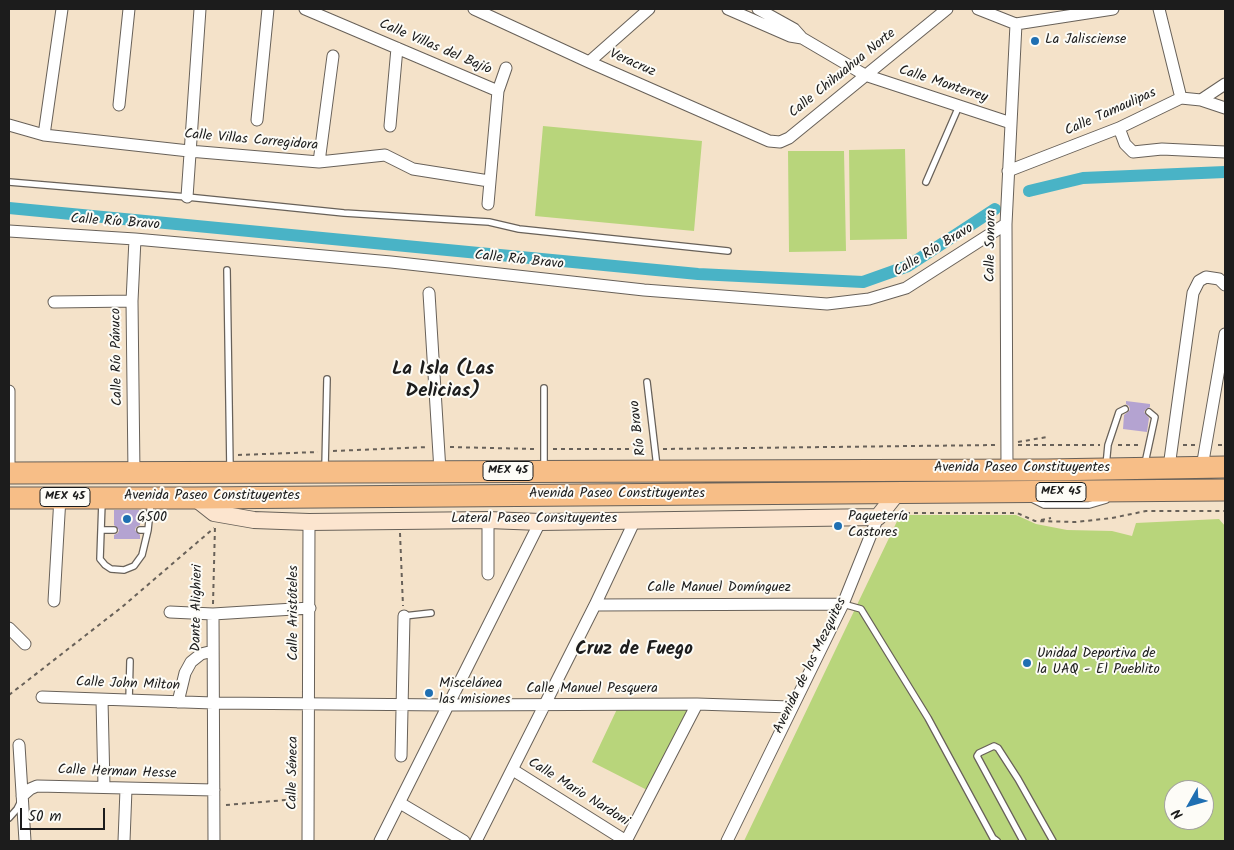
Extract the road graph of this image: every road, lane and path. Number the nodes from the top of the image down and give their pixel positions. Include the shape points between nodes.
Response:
1 (62, 9) edge
2 (129, 9) edge
3 (200, 9) edge
4 (268, 9) edge
5 (305, 9) edge
6 (474, 9) edge
7 (649, 9) edge
8 (728, 9) edge
9 (758, 9) edge
10 (947, 9) edge
11 (978, 9) edge
12 (1113, 9) edge
13 (1159, 9) edge
14 (1095, 10) edge
15 (1016, 24) junction
16 (802, 38) junction
17 (397, 48) junction
18 (333, 56) dead end
19 (589, 62) junction
20 (506, 68) dead end
21 (865, 75) junction
22 (1225, 84) edge
23 (498, 91) junction
24 (1180, 98) junction
25 (1201, 100) junction
26 (120, 105) dead end
27 (959, 106) junction
28 (1225, 108) edge
29 (257, 120) dead end
30 (1011, 123) junction
31 (9, 125) edge
32 (390, 126) dead end
33 (1119, 128) junction
34 (44, 134) junction
35 (780, 142) joint
36 (189, 151) junction
37 (1225, 152) edge
38 (319, 162) junction
39 (1008, 176) junction
40 (9, 182) edge
41 (489, 182) junction
42 (926, 182) dead end
43 (187, 197) junction
44 (488, 204) dead end
45 (1006, 219) junction
46 (9, 231) edge
47 (135, 240) junction
48 (728, 251) dead end
49 (227, 270) dead end
50 (1225, 286) edge
51 (429, 293) dead end
52 (132, 301) junction
53 (54, 302) dead end
54 (1225, 334) edge
55 (327, 379) dead end
56 (647, 382) dead end
57 (544, 388) dead end
58 (9, 391) edge
59 (1125, 409) dead end
60 (1149, 412) dead end
61 (1047, 437) dead end
62 (1007, 444) junction
63 (1108, 445) junction
64 (1148, 445) junction
65 (1172, 445) junction
66 (1206, 445) junction
67 (1225, 445) edge
68 (437, 447) junction
69 (544, 449) junction
70 (654, 449) junction
71 (325, 462) junction
72 (230, 464) junction
73 (1169, 467) junction
74 (1202, 467) junction
75 (1225, 467) edge
76 (1145, 468) junction
77 (1008, 469) junction
78 (1106, 469) junction
79 (657, 470) junction
80 (440, 471) junction
81 (544, 471) junction
82 (9, 473) edge
83 (134, 473) junction
84 (1225, 490) edge
85 (60, 497) junction
86 (102, 497) junction
87 (9, 498) edge
88 (152, 498) junction
89 (195, 498) junction
90 (890, 508) junction
91 (1225, 511) edge
92 (1051, 518) dead end
93 (214, 520) junction
94 (488, 520) junction
95 (635, 520) junction
96 (400, 521) junction
97 (1035, 521) junction
98 (309, 522) junction
99 (540, 522) junction
100 (100, 530) junction
101 (114, 530) dead end
102 (140, 530) dead end
103 (148, 530) junction
104 (488, 574) dead end
105 (54, 601) dead end
106 (842, 604) junction
107 (595, 605) junction
108 (310, 608) junction
109 (170, 612) dead end
110 (431, 613) dead end
111 (213, 614) junction
112 (404, 616) junction
113 (9, 628) edge
114 (25, 644) dead end
115 (213, 651) junction
116 (130, 661) dead end
117 (9, 696) edge
118 (42, 697) dead end
119 (102, 700) junction
120 (129, 701) junction
121 (178, 702) junction
122 (212, 703) junction
123 (310, 704) junction
124 (402, 704) junction
125 (697, 704) junction
126 (448, 705) junction
127 (544, 705) junction
128 (791, 707) junction
129 (19, 745) dead end
130 (401, 756) dead end
131 (513, 770) junction
132 (104, 786) junction
133 (126, 789) junction
134 (214, 790) junction
135 (22, 796) junction
136 (308, 798) junction
137 (400, 803) junction
138 (213, 806) junction
139 (9, 818) edge
140 (25, 841) edge
141 (124, 841) edge
142 (214, 841) edge
143 (308, 841) edge
144 (380, 841) edge
145 (464, 841) edge
146 (476, 841) edge
147 (626, 841) edge
148 (728, 841) edge
149 (997, 841) edge
150 (1023, 841) edge
151 (1053, 841) edge

1 - 34 street
2 - 26 street
3 - 36 street
4 - 29 street
5 - 17 street, Calle Villas del Bajío
6 - 19 street, Veracruz
7 - 19 street
8 - 16 street via 790,36
9 - 16 street via 794,29
10 - 21 street, Calle Chihuahua Norte
11 - 15 street
12 - 14 street
13 - 24 street
14 - 15 street
15 - 30 street, Calle Sonora
16 - 21 street, Calle Monterrey
17 - 23 street, Calle Villas del Bajío
17 - 32 street
18 - 38 street
19 - 35 street, Veracruz via 769,141
20 - 23 street
21 - 27 street, Calle Monterrey
21 - 35 street, Calle Chihuahua Norte via 790,138
22 - 25 street
23 - 41 street
24 - 25 street
24 - 33 street, Calle Tamaulipas
25 - 28 street
27 - 30 street, Calle Monterrey
27 - 42 lane
30 - 39 street, Calle Sonora
31 - 34 street, Calle Villas Corregidora
33 - 37 street via 1125,144 1133,152 1162,149
33 - 39 street, Calle Tamaulipas
34 - 36 street, Calle Villas Corregidora
36 - 38 street, Calle Villas Corregidora
36 - 43 street
38 - 41 street, Calle Villas Corregidora via 385,155 413,168
39 - 45 street, Calle Sonora
40 - 43 lane
41 - 44 street
43 - 48 lane via 344,213 489,222 519,229
45 - 47 street, Calle Río Bravo via 906,288 869,299 827,304 644,290 391,262
45 - 62 street, Calle Sonora
46 - 47 street, Calle Río Bravo
47 - 52 street, Calle Río Pánuco
49 - 72 lane
50 - 65 street via 1219,279 1206,277 1199,281 1192,293
51 - 68 street
52 - 53 street
52 - 83 street, Calle Río Pánuco
54 - 66 street
55 - 71 lane
56 - 70 lane, Río Bravo
57 - 69 lane
58 - 82 street
59 - 63 lane via 1118,412
60 - 64 lane via 1155,417
61 - 62 path
62 - 63 path
62 - 70 path
62 - 77 street, Calle Sonora
63 - 64 path
63 - 78 lane
64 - 76 lane
65 - 66 path
65 - 73 street
66 - 67 path
66 - 74 street
68 - 69 path
68 - 71 path
68 - 80 street
69 - 70 path
69 - 81 lane
70 - 79 lane, Río Bravo
71 - 72 highway, Avenida Paseo Constituyentes / MEX 45
71 - 72 path
71 - 80 highway, Avenida Paseo Constituyentes / MEX 45
72 - 83 highway, Avenida Paseo Constituyentes / MEX 45
73 - 74 highway, Avenida Paseo Constituyentes / MEX 45
73 - 76 highway, Avenida Paseo Constituyentes / MEX 45
74 - 75 highway, Avenida Paseo Constituyentes / MEX 45
76 - 78 highway, Avenida Paseo Constituyentes / MEX 45
77 - 78 highway, Avenida Paseo Constituyentes / MEX 45
77 - 79 highway, Avenida Paseo Constituyentes / MEX 45
79 - 81 highway, Avenida Paseo Constituyentes / MEX 45
80 - 81 highway, Avenida Paseo Constituyentes / MEX 45
82 - 83 highway, Avenida Paseo Constituyentes / MEX 45
84 - 90 highway, Avenida Paseo Constituyentes / MEX 45 via 1019,492
85 - 86 highway, Avenida Paseo Constituyentes / MEX 45
85 - 87 highway, Avenida Paseo Constituyentes / MEX 45
85 - 105 street
86 - 88 highway, Avenida Paseo Constituyentes / MEX 45
86 - 100 lane
88 - 89 highway, Avenida Paseo Constituyentes / MEX 45
88 - 103 lane
89 - 90 highway, Avenida Paseo Constituyentes / MEX 45
89 - 93 street, Lateral Paseo Consituyentes
90 - 95 street, Lateral Paseo Consituyentes
90 - 97 path via 1017,513
90 - 106 street, Avenida de los Mezquites
91 - 97 path via 1146,511 1076,522
92 - 97 path
93 - 98 street, Lateral Paseo Consituyentes
93 - 111 path, Dante Alighieri
93 - 117 path via 122,607
94 - 96 street, Lateral Paseo Consituyentes
94 - 99 street, Lateral Paseo Consituyentes
94 - 104 street
95 - 99 street, Lateral Paseo Consituyentes
95 - 107 street
96 - 98 street, Lateral Paseo Consituyentes
96 - 112 path
98 - 108 street, Calle Aristóteles
99 - 126 street
100 - 101 lane
100 - 103 lane via 100,559 111,569 124,570 134,566 142,555
102 - 103 lane
106 - 107 street, Calle Manuel Domínguez
106 - 128 street, Avenida de los Mezquites
106 - 149 lane via 861,609 928,718
107 - 127 street
108 - 111 street
108 - 123 street, Calle Aristóteles
109 - 111 street
110 - 112 lane
111 - 115 street, Dante Alighieri
112 - 124 street
113 - 114 street
115 - 121 street via 201,654 191,662
115 - 122 street, Dante Alighieri
116 - 120 lane
118 - 119 street, Calle John Milton
119 - 120 street, Calle John Milton
119 - 132 street
120 - 121 street, Calle John Milton
121 - 122 street, Calle John Milton
122 - 123 street, Calle Manuel Pesquera
122 - 134 street, Dante Alighieri
123 - 124 street, Calle Manuel Pesquera
123 - 136 street, Calle Séneca
124 - 126 street, Calle Manuel Pesquera
124 - 130 street
125 - 127 street, Calle Manuel Pesquera
125 - 128 street, Calle Manuel Pesquera
125 - 147 street
126 - 127 street, Calle Manuel Pesquera
126 - 137 street
127 - 131 street
128 - 148 street, Avenida de los Mezquites
129 - 135 street
131 - 146 street
131 - 147 street, Calle Mario Nardoni
132 - 133 street, Calle Herman Hesse
132 - 135 street, Calle Herman Hesse via 37,786
133 - 134 street, Calle Herman Hesse
133 - 141 street
134 - 138 street, Dante Alighieri
135 - 139 lane
135 - 140 street
136 - 138 path
136 - 143 street, Calle Séneca
137 - 144 street
137 - 145 street
138 - 142 street, Dante Alighieri
150 - 151 lane via 977,756 994,746 1018,779

